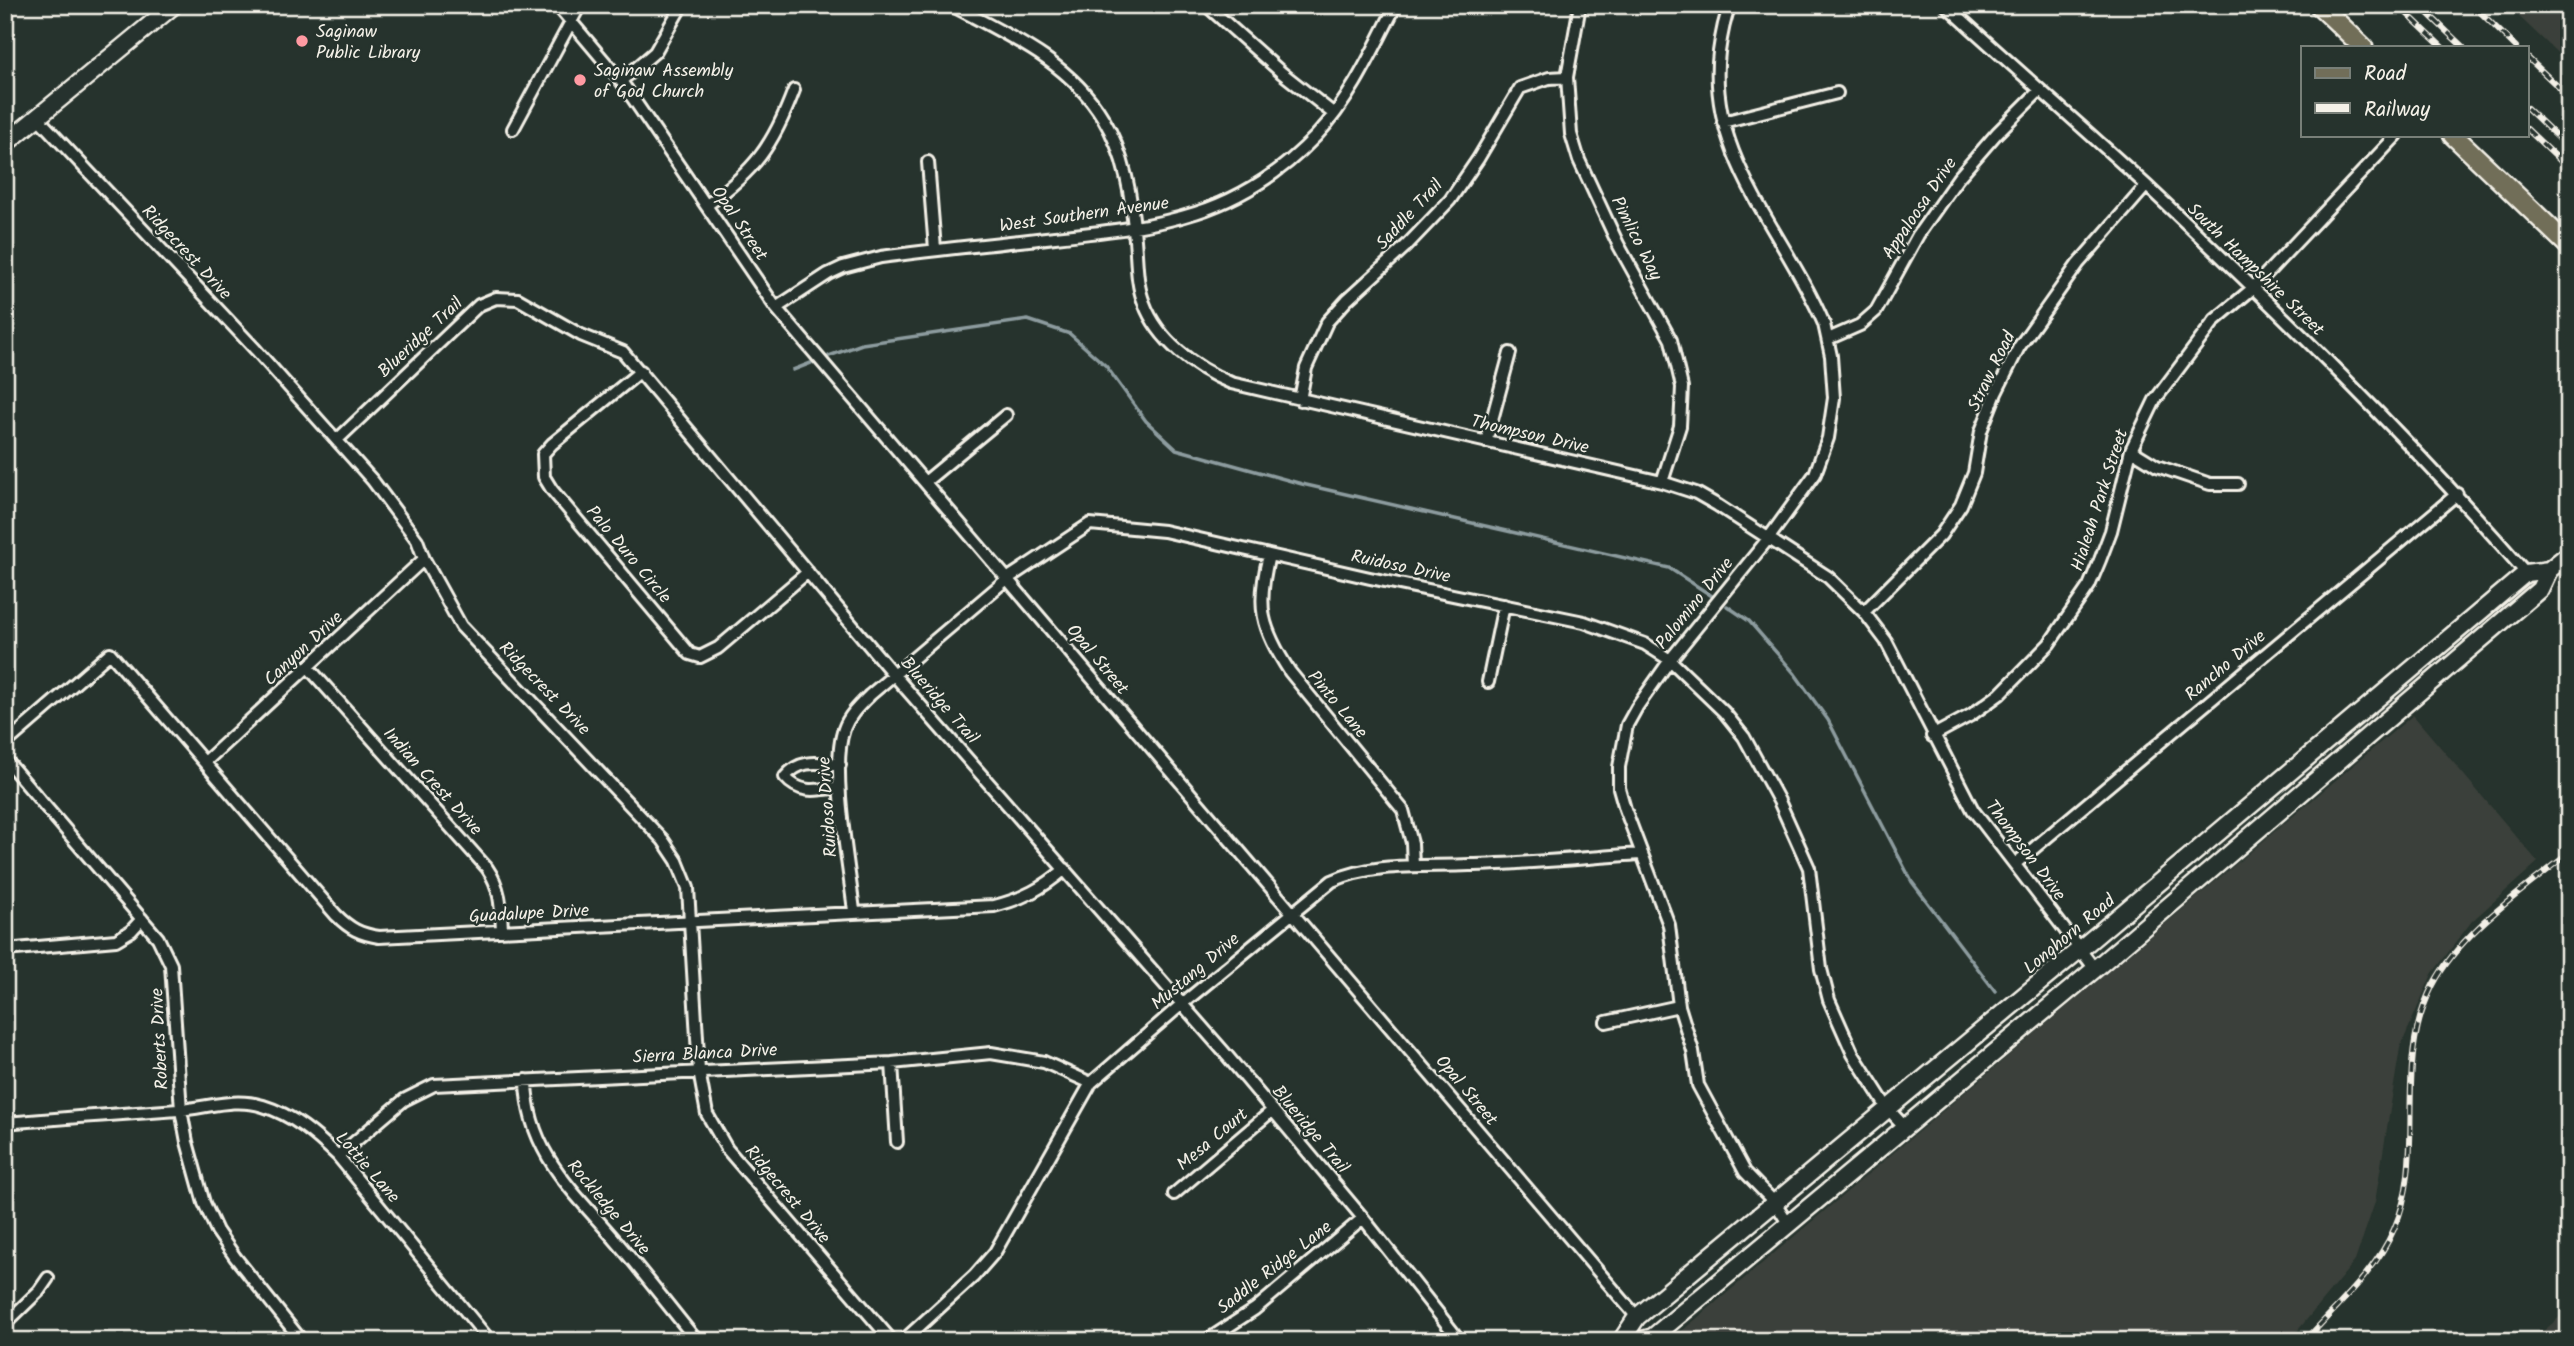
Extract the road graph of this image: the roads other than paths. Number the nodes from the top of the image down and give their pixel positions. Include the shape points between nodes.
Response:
1 (174, 5) edge
2 (557, 5) edge
3 (580, 5) edge
4 (682, 5) edge
5 (951, 5) edge
6 (1206, 5) edge
7 (1396, 5) edge
8 (1580, 5) edge
9 (1730, 5) edge
10 (1946, 5) edge
11 (2319, 5) edge
12 (571, 21) junction
13 (2361, 46) edge
14 (1567, 77) junction
15 (621, 81) junction
16 (794, 90) dead end
17 (2039, 90) junction
18 (1837, 93) dead end
19 (1334, 114) junction
20 (38, 118) junction
21 (1723, 122) junction
22 (513, 129) dead end
23 (2396, 136) edge
24 (2454, 136) edge
25 (5, 144) edge
26 (928, 162) dead end
27 (2146, 186) junction
28 (707, 205) junction
29 (1134, 229) junction
30 (2569, 246) edge
31 (935, 249) junction
32 (2252, 289) junction
33 (776, 308) junction
34 (1828, 339) junction
35 (1510, 353) dead end
36 (641, 371) junction
37 (1300, 400) junction
38 (1006, 415) dead end
39 (337, 440) junction
40 (1486, 442) junction
41 (2131, 450) junction
42 (925, 482) junction
43 (1661, 482) junction
44 (2238, 484) dead end
45 (2457, 494) junction
46 (1768, 539) junction
47 (2569, 554) edge
48 (1269, 555) junction
49 (424, 559) junction
50 (2549, 570) junction
51 (808, 572) junction
52 (2526, 573) junction
53 (1007, 579) junction
54 (1504, 605) junction
55 (1864, 612) junction
56 (2430, 656) junction
57 (1670, 660) junction
58 (308, 667) junction
59 (2443, 673) junction
60 (894, 675) junction
61 (1488, 682) dead end
62 (1933, 736) junction
63 (5, 744) edge
64 (5, 759) edge
65 (205, 762) junction
66 (840, 765) junction
67 (839, 787) junction
68 (1640, 853) junction
69 (2015, 864) junction
70 (1413, 866) junction
71 (1065, 869) junction
72 (853, 911) junction
73 (1293, 914) junction
74 (142, 919) junction
75 (691, 922) junction
76 (502, 932) junction
77 (5, 950) edge
78 (2079, 950) junction
79 (2095, 968) junction
80 (1182, 1004) junction
81 (1679, 1006) junction
82 (1606, 1022) dead end
83 (892, 1063) junction
84 (699, 1071) junction
85 (526, 1080) junction
86 (1091, 1083) junction
87 (1888, 1109) junction
88 (181, 1110) junction
89 (1273, 1110) junction
90 (5, 1122) edge
91 (1904, 1126) junction
92 (897, 1142) dead end
93 (338, 1156) junction
94 (1174, 1194) dead end
95 (1776, 1204) junction
96 (1363, 1218) junction
97 (1788, 1223) junction
98 (47, 1278) dead end
99 (1637, 1317) junction
100 (5, 1324) edge
101 (1457, 1340) edge
102 (302, 1341) edge
103 (490, 1341) edge
104 (697, 1341) edge
105 (892, 1341) edge
106 (903, 1341) edge
107 (1206, 1341) edge
108 (1622, 1341) edge
109 (1639, 1341) edge

1 - 20 main road
2 - 12 street, Opal Street
3 - 12 street
4 - 15 street via 655,52
5 - 29 street, Thompson Drive via 1040,54 1090,99 1121,156
6 - 19 street
7 - 19 street, West Southern Avenue
8 - 14 street, Pimlico Way
9 - 21 street, Palomino Drive via 1718,65
10 - 17 street, South Hampshire Street
11 - 13 main road
12 - 15 street, Opal Street
12 - 22 street
14 - 37 street, Saddle Trail via 1520,88 1450,200 1327,322 1306,368
14 - 43 street, Pimlico Way via 1571,134 1579,159 1618,244 1671,340 1677,362 1682,387 1679,426
15 - 28 street, Opal Street
16 - 28 street via 762,155 746,176
17 - 27 street, South Hampshire Street
17 - 34 street, Appaloosa Drive via 1958,178 1918,235 1876,311 1860,325
18 - 21 street
19 - 29 street, West Southern Avenue via 1299,152 1248,191 1199,213
20 - 25 main road
20 - 39 street, Ridgecrest Drive
21 - 34 street, Palomino Drive via 1734,159 1818,312
23 - 32 street, Hialeah Park Street
24 - 30 main road
26 - 31 street
27 - 32 street, South Hampshire Street
27 - 55 street, Straw Road via 2078,264 2019,347 1982,431 1974,473 1961,505 1941,535
28 - 33 street, Opal Street
29 - 31 street, West Southern Avenue
29 - 37 street, Thompson Drive via 1144,303 1173,346 1218,378
31 - 33 street, West Southern Avenue via 843,267
32 - 41 street, Hialeah Park Street via 2215,320 2183,359 2155,400
32 - 45 street, South Hampshire Street
33 - 42 street, Opal Street
34 - 46 street, Palomino Drive via 1834,398 1828,438 1815,474
35 - 40 street
36 - 39 street, Blueridge Trail via 623,352 581,335 518,299 496,298 479,305
36 - 51 street, Blueridge Trail
36 - 51 street, Palo Duro Circle via 544,454 544,477 561,500 690,654 700,657 718,648
37 - 40 street, Thompson Drive
38 - 42 street
39 - 49 street, Ridgecrest Drive via 388,501
40 - 43 street, Thompson Drive
41 - 44 street via 2157,466 2210,484
41 - 62 street, Hialeah Park Street via 2111,531 2089,586 2070,617 2000,694
42 - 53 street, Opal Street
43 - 46 street, Thompson Drive via 1696,493
45 - 52 street, South Hampshire Street
45 - 69 street, Rancho Drive
46 - 55 street, Thompson Drive via 1828,577
46 - 57 street, Palomino Drive
47 - 50 main road
48 - 53 street, Ruidoso Drive via 1164,531 1090,524
48 - 54 street, Ruidoso Drive
48 - 70 street, Pinto Lane via 1261,607 1275,649 1403,810
49 - 58 street, Canyon Drive
49 - 75 street, Ridgecrest Drive via 461,626 663,840 688,888
50 - 52 main road
50 - 59 main road via 2540,589
51 - 60 street, Blueridge Trail
52 - 56 main road, Longhorn Road
53 - 60 street, Ruidoso Drive
53 - 73 street, Opal Street
54 - 57 street, Ruidoso Drive via 1584,622 1646,644
54 - 61 street
55 - 62 street, Thompson Drive via 1885,641
56 - 59 main road
56 - 78 main road, Longhorn Road
57 - 68 street, Palomino Drive via 1627,725 1622,747 1619,788
57 - 87 street, Ruidoso Drive via 1744,737 1779,801 1808,868 1829,1000 1853,1054
58 - 65 street, Canyon Drive
58 - 76 street, Indian Crest Drive via 487,868 500,894
59 - 79 main road
60 - 66 street, Ruidoso Drive via 852,714 840,742
60 - 71 street, Blueridge Trail
62 - 69 street, Thompson Drive via 1973,810
63 - 65 street, Guadalupe Drive via 110,653
64 - 74 street, Roberts Drive
65 - 76 street, Guadalupe Drive via 349,928 379,937
66 - 67 street, Ruidoso Drive
66 - 67 street via 803,763 785,777 807,791
67 - 72 street, Ruidoso Drive
68 - 70 street, Mustang Drive
68 - 81 street, Palomino Drive via 1669,925
69 - 78 street, Thompson Drive
70 - 73 street, Mustang Drive via 1351,873 1332,881
71 - 72 street, Guadalupe Drive via 1026,897 994,906
71 - 80 street, Blueridge Trail
72 - 75 street, Guadalupe Drive
73 - 80 street, Mustang Drive
73 - 99 street, Opal Street
74 - 77 street via 116,940
74 - 88 street, Roberts Drive via 171,965
75 - 76 street, Guadalupe Drive
75 - 84 street, Ridgecrest Drive
78 - 79 street, Thompson Drive
78 - 87 main road, Longhorn Road
79 - 91 main road
80 - 86 street, Mustang Drive
80 - 89 street, Blueridge Trail
81 - 82 street
81 - 95 street, Palomino Drive via 1698,1086 1745,1172
83 - 84 street, Sierra Blanca Drive
83 - 86 street, Sierra Blanca Drive via 991,1053 1044,1062
83 - 92 street
84 - 85 street, Sierra Blanca Drive
84 - 105 street, Ridgecrest Drive via 707,1114 727,1149
85 - 93 street, Sierra Blanca Drive via 434,1084 404,1100
85 - 104 street, Rockledge Drive via 531,1116 547,1158
86 - 106 street, Mustang Drive via 995,1252
87 - 91 street, Ruidoso Drive
87 - 95 main road, Longhorn Road
88 - 90 street, Lottie Lane
88 - 93 street, Lottie Lane via 232,1101 262,1106 310,1130
88 - 102 street, Roberts Drive via 204,1203 217,1231
89 - 94 street, Mesa Court
89 - 96 street, Blueridge Trail
91 - 97 main road
93 - 103 street, Lottie Lane
95 - 97 street, Palomino Drive
95 - 99 main road, Longhorn Road
96 - 101 street, Blueridge Trail
96 - 107 street, Saddle Ridge Lane via 1255,1309
97 - 109 main road via 1653,1336
98 - 100 street
99 - 108 main road, Longhorn Road

